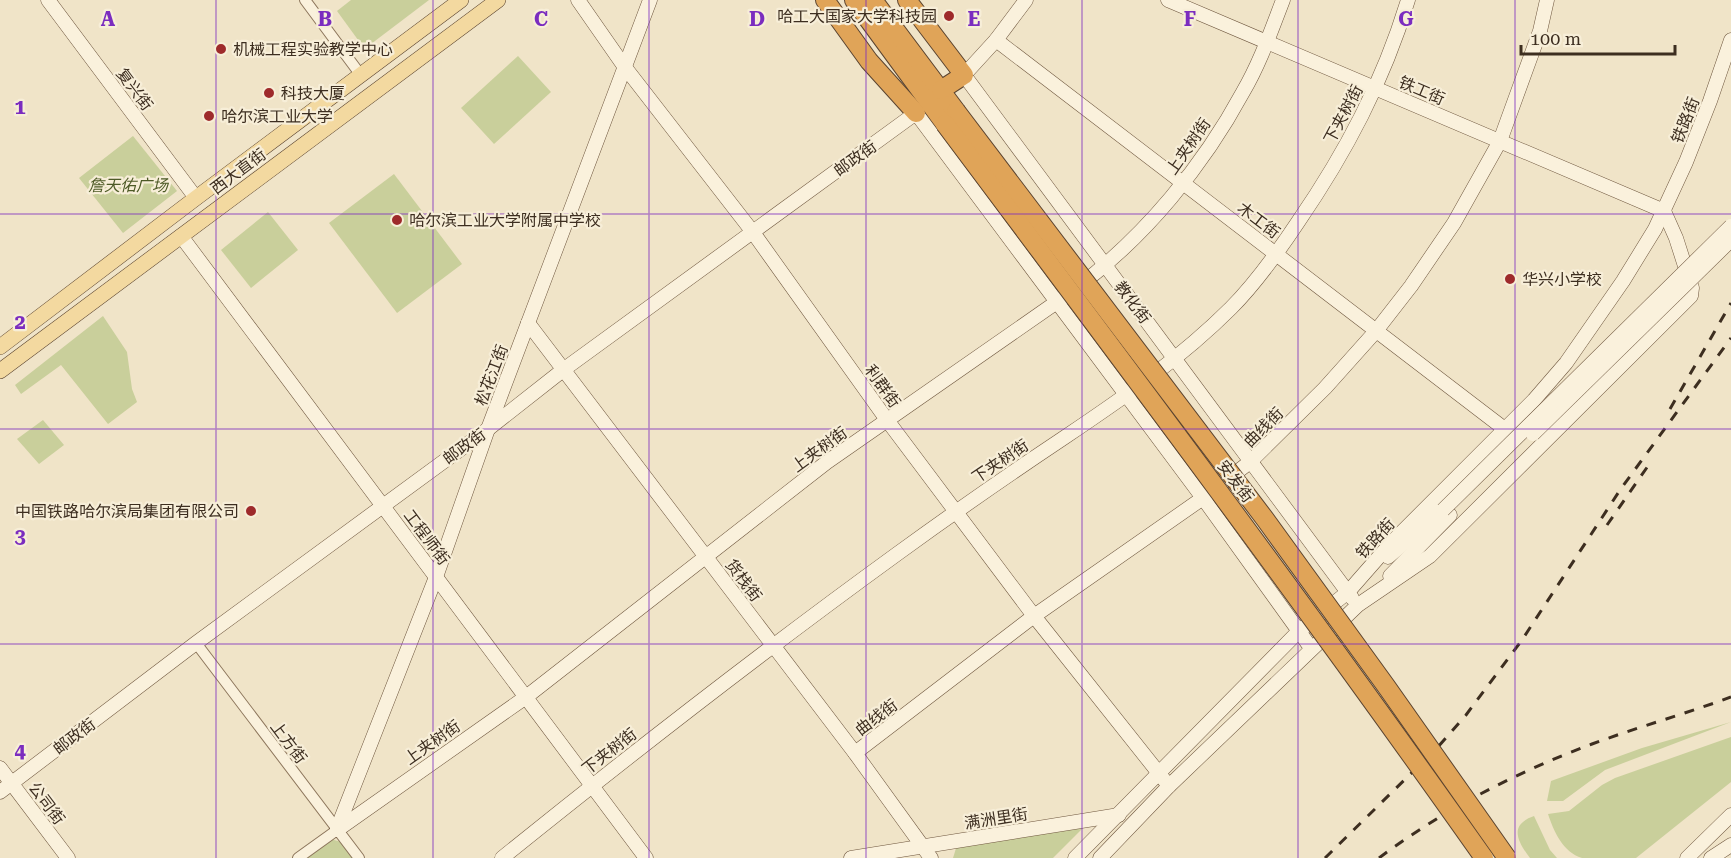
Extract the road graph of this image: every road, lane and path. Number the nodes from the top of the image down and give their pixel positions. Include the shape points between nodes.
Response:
1 (48, 0) edge
2 (305, 0) edge
3 (461, 0) edge
4 (498, 0) edge
5 (578, 0) edge
6 (650, 0) edge
7 (825, 0) edge
8 (842, 0) edge
9 (854, 0) edge
10 (873, 0) edge
11 (887, 0) edge
12 (907, 0) edge
13 (1026, 0) edge
14 (1168, 0) edge
15 (1283, 0) edge
16 (1408, 0) edge
17 (1547, 0) edge
18 (1731, 39) edge
19 (996, 40) junction
20 (1267, 42) junction
21 (624, 66) junction
22 (360, 74) junction
23 (1376, 88) junction
24 (940, 94) junction
25 (950, 118) junction
26 (1500, 141) junction
27 (1183, 183) junction
28 (196, 198) junction
29 (1664, 211) junction
30 (1731, 225) edge
31 (752, 231) junction
32 (181, 236) junction
33 (1731, 240) edge
34 (1276, 254) junction
35 (1105, 266) junction
36 (1057, 303) junction
37 (528, 323) junction
38 (1376, 331) junction
39 (0, 347) edge
40 (1174, 358) junction
41 (563, 370) junction
42 (0, 371) edge
43 (1126, 395) junction
44 (887, 420) junction
45 (1502, 427) dead end
46 (488, 429) junction
47 (1250, 462) junction
48 (1203, 498) junction
49 (383, 506) junction
50 (955, 511) junction
51 (1447, 512) junction
52 (705, 556) junction
53 (436, 577) junction
54 (1348, 592) junction
55 (1358, 604) junction
56 (1034, 616) junction
57 (1298, 632) junction
58 (196, 643) junction
59 (773, 644) junction
60 (1311, 648) junction
61 (526, 697) junction
62 (855, 753) junction
63 (0, 768) edge
64 (1158, 772) junction
65 (592, 785) junction
66 (1169, 786) junction
67 (6, 787) edge
68 (1145, 811) junction
69 (1731, 815) edge
70 (1116, 816) junction
71 (337, 830) junction
72 (1731, 845) edge
73 (922, 847) junction
74 (68, 858) edge
75 (298, 858) edge
76 (358, 858) edge
77 (502, 858) edge
78 (646, 858) edge
79 (851, 858) edge
80 (931, 858) edge
81 (1075, 858) edge
82 (1100, 858) edge
83 (1484, 858) edge
84 (1507, 858) edge
85 (1687, 858) edge
86 (1711, 858) edge

1 - 28 street, 复兴街
2 - 22 street
3 - 22 main road, 西大直街
4 - 32 main road, 西大直街
5 - 21 street, 利群街
6 - 21 street, 松花江街
7 - 24 highway, 教化街 via 869,61
8 - 24 highway, 教化街 via 894,70
9 - 24 highway, 教化街
10 - 24 highway, 教化街
11 - 24 highway, 教化街
12 - 24 highway, 教化街
13 - 19 street, 邮政街
14 - 20 street, 铁工街
15 - 20 street, 上夹树街
16 - 23 street, 下夹树街
17 - 26 street, 曲线街 via 1540,31
18 - 29 street, 铁路街
19 - 24 street, 邮政街
19 - 27 street, 木工街
20 - 23 street, 铁工街
20 - 27 street, 上夹树街 via 1244,92
21 - 31 street, 利群街
21 - 37 street, 松花江街
22 - 28 main road, 西大直街
23 - 26 street, 铁工街
23 - 34 street, 下夹树街 via 1323,185
24 - 25 highway, 教化街
24 - 31 street, 邮政街
24 - 35 street, 教化街
24 - 36 street, 教化街
25 - 83 highway, 安发街, bridge
25 - 84 highway, 安发街, bridge via 1265,519
26 - 29 street, 铁工街
26 - 38 street, 曲线街 via 1454,223
27 - 34 street, 木工街
27 - 35 street, 上夹树街
28 - 39 main road, 西大直街
29 - 54 street, 铁路街 via 1623,281 1566,363
29 - 55 street via 1677,238 1691,296 1430,556
30 - 51 street, bridge
31 - 41 street, 邮政街
31 - 44 street, 利群街
32 - 42 main road, 西大直街
32 - 49 street, 工程师街
33 - 51 street, bridge
34 - 38 street, 木工街
34 - 40 street, 下夹树街 via 1233,307
35 - 36 street, 上夹树街
35 - 40 street, 教化街
36 - 43 street, 教化街
36 - 44 street, 上夹树街
37 - 41 street, 货栈街
37 - 46 street, 松花江街
38 - 45 street, 木工街
38 - 47 street, 曲线街
40 - 43 street, 下夹树街
40 - 47 street, 教化街
41 - 46 street, 邮政街
41 - 52 street, 货栈街
43 - 48 street, 教化街
43 - 50 street, 下夹树街
44 - 50 street, 利群街
44 - 52 street, 上夹树街
46 - 49 street, 邮政街
46 - 53 street, 松花江街
47 - 48 street, 曲线街
47 - 54 street, 教化街
48 - 56 street, 曲线街
48 - 57 street, 教化街
49 - 53 street, 工程师街
49 - 58 street, 邮政街
50 - 56 street, 利群街
50 - 59 street, 下夹树街
51 - 54 street
51 - 55 street via 1385,581
52 - 59 street, 货栈街
52 - 61 street, 上夹树街
53 - 61 street, 工程师街
53 - 71 street, 松花江街
54 - 55 street, 教化街
54 - 57 street, 铁路街
55 - 60 street
56 - 62 street, 曲线街
56 - 64 street, 利群街
57 - 60 street, 教化街
57 - 64 street, 铁路街
58 - 67 street, 邮政街
58 - 71 street, 上方街
59 - 62 street, 货栈街
59 - 65 street, 下夹树街
60 - 66 street
61 - 65 street, 工程师街
61 - 71 street, 上夹树街
62 - 73 street, 货栈街
63 - 67 street, 公司街
64 - 66 street, 利群街
64 - 70 street, 铁路街
65 - 77 street, 下夹树街
65 - 78 street, 工程师街
66 - 68 street
67 - 74 street, 公司街
68 - 70 street, 满洲里街
68 - 82 street
69 - 85 street
70 - 73 street, 满洲里街
70 - 81 street, 铁路街
71 - 75 street, 上夹树街
71 - 76 street, 上方街
72 - 86 street
73 - 79 street, 满洲里街
73 - 80 street, 货栈街

